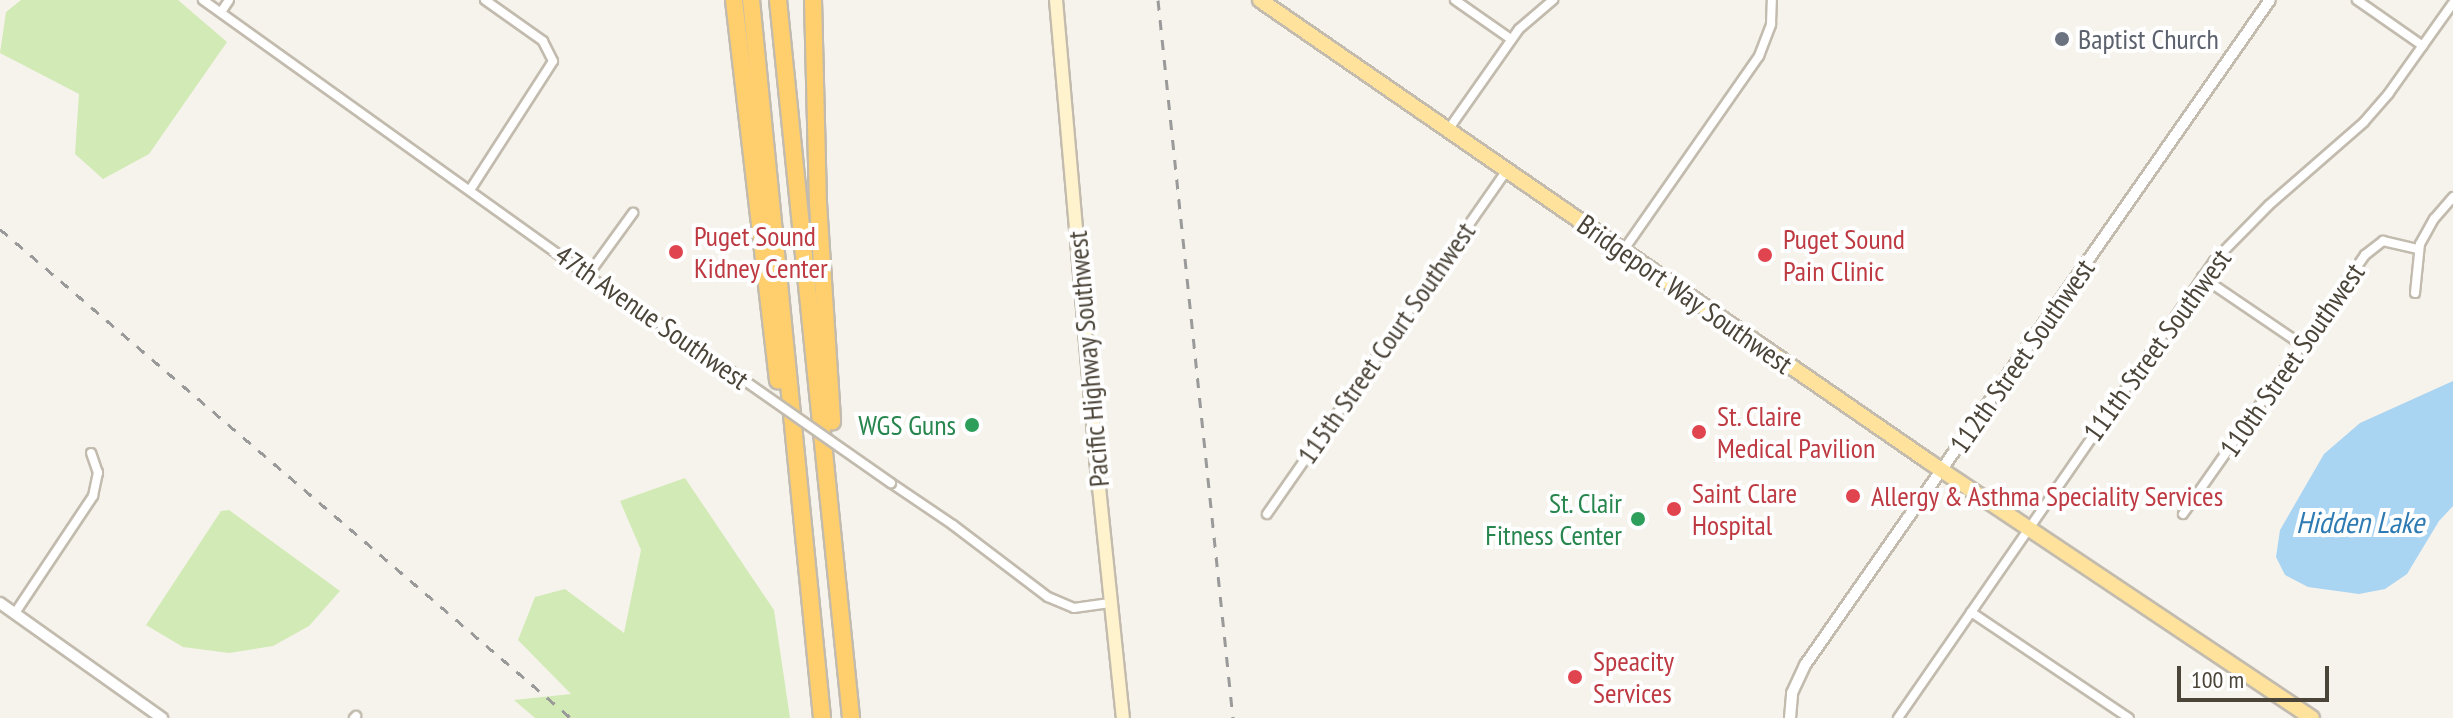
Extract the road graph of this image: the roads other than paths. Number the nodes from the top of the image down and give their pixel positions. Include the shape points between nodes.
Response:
1 (203, 0) edge
2 (229, 0) edge
3 (485, 0) edge
4 (734, 0) edge
5 (751, 0) edge
6 (778, 0) edge
7 (813, 0) edge
8 (1056, 0) edge
9 (1260, 0) edge
10 (1455, 0) edge
11 (1553, 0) edge
12 (1772, 0) edge
13 (2270, 0) edge
14 (2357, 0) edge
15 (2453, 3) edge
16 (221, 12) junction
17 (1511, 39) junction
18 (2423, 46) junction
19 (1448, 130) junction
20 (1506, 172) junction
21 (470, 190) junction
22 (2453, 197) edge
23 (633, 213) dead end
24 (2419, 249) junction
25 (1623, 251) junction
26 (588, 275) junction
27 (2202, 277) junction
28 (2415, 293) dead end
29 (2302, 345) junction
30 (91, 453) dead end
31 (797, 468) junction
32 (1942, 471) junction
33 (828, 484) junction
34 (1267, 514) dead end
35 (2183, 514) dead end
36 (2029, 530) junction
37 (0, 603) edge
38 (1110, 603) junction
39 (1971, 612) junction
40 (15, 613) junction
41 (162, 718) edge
42 (822, 718) edge
43 (851, 718) edge
44 (1123, 718) edge
45 (1790, 718) edge
46 (1898, 718) edge
47 (2129, 718) edge
48 (2312, 718) edge

1 - 16 street, 47th Avenue Southwest
2 - 16 street
3 - 21 street via 543,41 553,56 547,76
4 - 31 highway via 771,329
5 - 31 highway
6 - 33 highway
7 - 33 highway via 818,203 832,414
8 - 38 main road, Pacific Highway Southwest
9 - 19 main road, Bridgeport Way Southwest
10 - 17 street
11 - 17 street
12 - 25 street via 1769,32 1759,56
13 - 32 street, 112th Street Southwest
14 - 18 street
15 - 18 street, 111th Street Southwest
16 - 21 street, 47th Avenue Southwest
17 - 19 street
18 - 27 street, 111th Street Southwest via 2364,122 2251,223
19 - 20 main road, Bridgeport Way Southwest
20 - 25 main road, Bridgeport Way Southwest
20 - 34 street, 115th Street Court Southwest
21 - 26 street, 47th Avenue Southwest
22 - 24 street
23 - 26 street
24 - 28 street
24 - 29 street, 110th Street Southwest via 2389,241 2376,244
25 - 32 main road, Bridgeport Way Southwest
26 - 38 street, 47th Avenue Southwest, bridge via 1056,602 1074,608
27 - 29 street
27 - 36 street, 111th Street Southwest
29 - 35 street, 110th Street Southwest
30 - 40 street via 98,473 93,496
31 - 42 highway
32 - 36 main road, Bridgeport Way Southwest
32 - 45 street, 112th Street Southwest via 1805,665 1792,693
33 - 43 highway
36 - 39 street, 111th Street Southwest
36 - 48 main road, Bridgeport Way Southwest
37 - 40 street
38 - 44 main road, Pacific Highway Southwest
39 - 46 street, 111th Street Southwest
39 - 47 street
40 - 41 street

